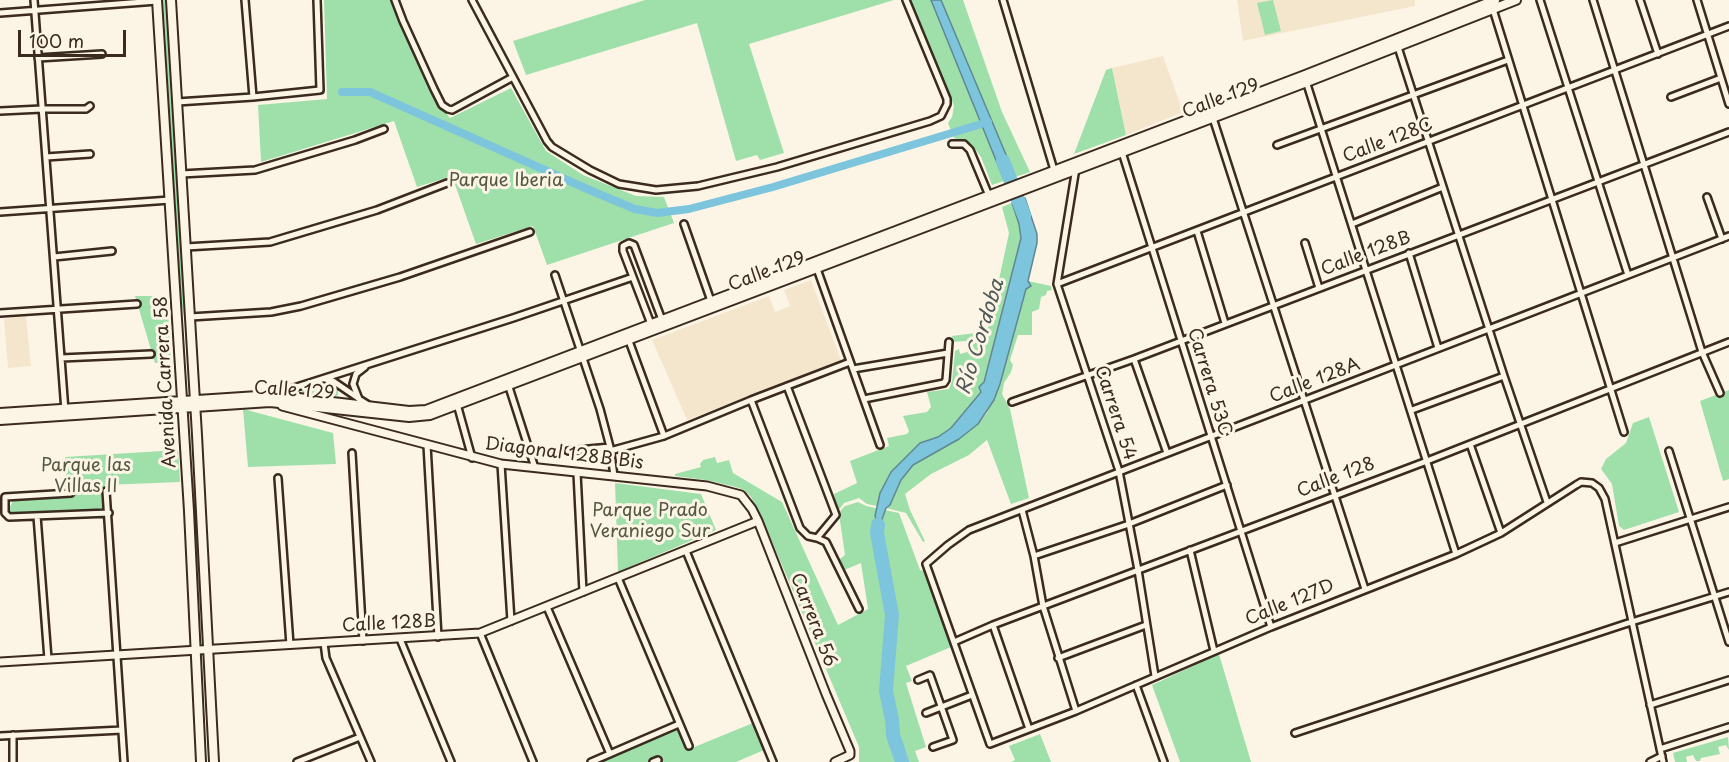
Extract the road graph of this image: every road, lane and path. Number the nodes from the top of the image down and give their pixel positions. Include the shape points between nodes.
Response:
1 (34, 0) edge
2 (171, 0) edge
3 (245, 0) edge
4 (317, 0) edge
5 (395, 0) edge
6 (472, 0) edge
7 (906, 0) edge
8 (1003, 0) edge
9 (1516, 0) edge
10 (1540, 0) edge
11 (1593, 0) edge
12 (1640, 0) edge
13 (1697, 0) edge
14 (157, 1) edge
15 (1492, 3) edge
16 (35, 11) junction
17 (0, 13) edge
18 (1729, 26) edge
19 (1707, 34) junction
20 (1397, 43) junction
21 (102, 54) dead end
22 (1658, 54) junction
23 (38, 58) junction
24 (1508, 60) junction
25 (1614, 70) junction
26 (513, 77) junction
27 (1306, 78) junction
28 (1721, 78) junction
29 (1569, 88) junction
30 (1414, 94) junction
31 (253, 97) junction
32 (1671, 97) dead end
33 (177, 102) junction
34 (1729, 104) edge
35 (90, 106) dead end
36 (1522, 106) junction
37 (42, 109) junction
38 (0, 111) edge
39 (1212, 114) junction
40 (1321, 128) junction
41 (384, 129) dead end
42 (1729, 132) edge
43 (1429, 142) junction
44 (952, 144) dead end
45 (1277, 146) dead end
46 (1121, 149) junction
47 (90, 154) dead end
48 (46, 157) junction
49 (1643, 164) junction
50 (1077, 165) junction
51 (1054, 170) junction
52 (181, 174) junction
53 (1337, 177) junction
54 (1598, 181) junction
55 (1032, 182) junction
56 (447, 183) dead end
57 (1443, 187) junction
58 (1707, 197) dead end
59 (990, 198) junction
60 (1551, 199) junction
61 (170, 200) junction
62 (50, 208) junction
63 (0, 212) edge
64 (1244, 212) junction
65 (684, 224) dead end
66 (1352, 224) junction
67 (1197, 231) junction
68 (530, 232) dead end
69 (1458, 235) junction
70 (1729, 236) edge
71 (1722, 239) junction
72 (1305, 243) dead end
73 (186, 247) junction
74 (1152, 248) junction
75 (112, 251) dead end
76 (1409, 253) junction
77 (54, 257) junction
78 (1673, 258) junction
79 (815, 265) junction
80 (1367, 270) junction
81 (555, 275) dead end
82 (1628, 275) junction
83 (633, 277) junction
84 (1058, 284) junction
85 (1319, 288) junction
86 (1580, 293) junction
87 (711, 301) junction
88 (563, 302) junction
89 (137, 304) dead end
90 (1275, 305) junction
91 (58, 309) junction
92 (0, 313) edge
93 (190, 317) junction
94 (662, 320) junction
95 (1226, 323) junction
96 (651, 324) junction
97 (1489, 328) junction
98 (629, 341) junction
99 (1181, 341) junction
100 (949, 342) dead end
101 (1729, 342) edge
102 (1438, 348) junction
103 (948, 352) junction
104 (1702, 352) junction
105 (151, 354) dead end
106 (582, 355) junction
107 (61, 358) junction
108 (1134, 359) junction
109 (850, 362) junction
110 (369, 364) junction
111 (1396, 365) junction
112 (853, 369) junction
113 (1504, 375) junction
114 (1088, 376) junction
115 (324, 378) junction
116 (508, 383) junction
117 (787, 386) junction
118 (1610, 388) junction
119 (1720, 393) dead end
120 (272, 398) junction
121 (359, 399) junction
122 (864, 399) junction
123 (751, 400) junction
124 (1304, 401) junction
125 (195, 402) junction
126 (456, 402) junction
127 (1012, 402) dead end
128 (183, 403) junction
129 (375, 407) junction
130 (1412, 410) junction
131 (65, 412) junction
132 (0, 413) edge
133 (0, 420) edge
134 (1520, 424) junction
135 (1624, 432) dead end
136 (664, 436) junction
137 (1210, 437) junction
138 (1470, 444) junction
139 (428, 445) junction
140 (880, 445) dead end
141 (610, 449) junction
142 (568, 451) dead end
143 (1670, 451) dead end
144 (352, 453) dead end
145 (1167, 453) junction
146 (472, 458) junction
147 (1427, 461) junction
148 (501, 464) junction
149 (535, 468) junction
150 (1119, 471) junction
151 (577, 473) junction
152 (614, 476) junction
153 (278, 478) dead end
154 (1227, 485) junction
155 (106, 491) dead end
156 (71, 492) dead end
157 (1335, 495) junction
158 (1547, 502) junction
159 (749, 504) joint
160 (1729, 507) edge
161 (1022, 510) junction
162 (109, 513) junction
163 (37, 516) junction
164 (1691, 519) junction
165 (758, 521) junction
166 (1129, 524) junction
167 (1241, 531) junction
168 (1501, 533) junction
169 (817, 537) junction
170 (1615, 543) junction
171 (1190, 550) junction
172 (686, 551) junction
173 (1456, 554) junction
174 (1034, 556) junction
175 (1138, 570) junction
176 (618, 578) junction
177 (1365, 589) junction
178 (583, 592) junction
179 (1729, 592) edge
180 (1715, 596) junction
181 (1043, 606) junction
182 (547, 607) junction
183 (859, 609) dead end
184 (511, 621) junction
185 (1631, 622) junction
186 (993, 625) junction
187 (1146, 625) junction
188 (1271, 627) junction
189 (480, 633) junction
190 (438, 637) junction
191 (400, 639) junction
192 (363, 641) junction
193 (954, 642) junction
194 (1729, 642) edge
195 (324, 643) junction
196 (290, 645) junction
197 (208, 649) junction
198 (196, 650) junction
199 (1214, 651) junction
200 (118, 655) junction
201 (1058, 658) junction
202 (48, 659) junction
203 (0, 662) edge
204 (1155, 676) junction
205 (918, 680) dead end
206 (1729, 680) edge
207 (1136, 685) junction
208 (972, 695) junction
209 (1650, 705) junction
210 (941, 708) junction
211 (1076, 711) junction
212 (926, 713) dead end
213 (679, 724) junction
214 (1729, 727) edge
215 (1029, 729) junction
216 (122, 730) junction
217 (1295, 733) dead end
218 (13, 735) junction
219 (0, 736) edge
220 (360, 737) junction
221 (689, 746) dead end
222 (933, 747) dead end
223 (1660, 749) junction
224 (610, 754) junction
225 (1663, 759) edge
226 (13, 762) edge
227 (124, 762) edge
228 (201, 762) edge
229 (214, 762) edge
230 (297, 762) edge
231 (371, 762) edge
232 (451, 762) edge
233 (532, 762) edge
234 (591, 762) edge
235 (773, 762) edge
236 (835, 762) edge
237 (1164, 762) edge
238 (1650, 762) edge

1 - 16 street
2 - 33 main road, Avenida Carrera 58
3 - 31 street
4 - 31 street via 320,90
5 - 26 street via 442,105 452,110
6 - 26 street
7 - 26 street via 947,99 941,116 777,167 698,186 656,190 619,184 590,170 547,141
8 - 51 street
9 - 15 main road, Calle 129
10 - 29 street
11 - 25 street
12 - 22 street
13 - 19 street
14 - 16 street
14 - 61 main road, Avenida Carrera 58
15 - 20 main road, Calle 129
15 - 24 street
16 - 17 street
16 - 23 street
18 - 19 street, Calle 128C
19 - 22 street, Calle 128C
19 - 28 street
20 - 27 main road, Calle 129
20 - 30 street
21 - 23 street
22 - 25 street, Calle 128C
23 - 37 street
24 - 30 street
24 - 36 street
25 - 29 street, Calle 128C
25 - 49 street
27 - 39 main road, Calle 129
27 - 40 street
28 - 32 street
28 - 34 street
29 - 36 street, Calle 128C
29 - 54 street
30 - 40 street
30 - 43 street
31 - 33 street
33 - 52 main road, Avenida Carrera 58
35 - 37 street via 86,110
36 - 43 street, Calle 128C
36 - 60 street
37 - 38 street
37 - 48 street
39 - 46 main road, Calle 129
39 - 64 street
40 - 45 street
40 - 53 street
41 - 52 street via 255,170
42 - 49 street, Calle 128B
43 - 53 street, Calle 128C
43 - 57 street
44 - 59 street via 964,144 970,150
46 - 50 main road, Calle 129
46 - 74 street, Carrera 53C
47 - 48 street
48 - 62 street
49 - 54 street, Calle 128B
49 - 78 street
50 - 51 main road, Calle 129
50 - 55 main road, Calle 129
50 - 84 street, Carrera 54
51 - 55 main road, Calle 129
52 - 73 main road, Avenida Carrera 58
53 - 64 street, Calle 128C
53 - 66 street
54 - 60 street, Calle 128B
54 - 82 street
55 - 59 main road, Calle 129
56 - 73 street via 377,210 270,242
57 - 66 street
57 - 69 street
58 - 71 street
59 - 79 main road, Calle 129
60 - 69 street, Calle 128B
60 - 86 street
61 - 62 street
61 - 128 main road, Avenida Carrera 58
62 - 63 street
62 - 77 street
64 - 67 street, Calle 128C
64 - 90 street
65 - 87 street
66 - 80 street
67 - 74 street, Calle 128C
67 - 95 street
68 - 93 street via 301,306 262,313
69 - 76 street, Calle 128B
69 - 97 street
70 - 71 street, Calle 128A
71 - 78 street, Calle 128A
72 - 85 street
73 - 93 main road, Avenida Carrera 58
74 - 84 street, Calle 128C
74 - 99 street, Carrera 53C
75 - 77 street
76 - 80 street, Calle 128B
76 - 102 street
77 - 91 street
78 - 82 street, Calle 128A
78 - 104 street
79 - 87 main road, Calle 129
79 - 98 main road, Calle 129
79 - 109 street
80 - 85 street, Calle 128B
80 - 111 street
81 - 88 street
82 - 86 street, Calle 128A
83 - 88 street
83 - 94 street via 623,251 628,243 634,245
83 - 96 street
84 - 114 street, Carrera 54
85 - 90 street, Calle 128B
86 - 97 street, Calle 128A
86 - 118 street
87 - 94 main road, Calle 129
88 - 106 street
88 - 110 street
89 - 91 street
90 - 95 street, Calle 128B
90 - 124 street
91 - 92 street
91 - 107 street
93 - 125 main road, Avenida Carrera 58
94 - 96 main road, Calle 129
95 - 99 street, Calle 128B
96 - 106 main road, Calle 129
97 - 102 street, Calle 128A
97 - 113 street
98 - 106 main road, Calle 129
98 - 136 street
99 - 108 street, Calle 128B
99 - 137 street, Carrera 53C
100 - 103 street
101 - 104 street, Calle 128
102 - 111 street, Calle 128A
103 - 112 street
103 - 122 street via 944,383
104 - 118 street, Calle 128
104 - 119 street
105 - 107 street
106 - 116 main road, Calle 129
106 - 141 street
107 - 131 street
108 - 114 street, Calle 128B
108 - 145 street
109 - 112 street
109 - 117 street
110 - 115 street
110 - 121 street, Calle 129 via 354,378
111 - 124 street, Calle 128A
111 - 130 street
112 - 122 street
113 - 130 street
113 - 134 street
114 - 127 street, Calle 128B
114 - 150 street, Carrera 54
115 - 120 street
115 - 121 street
116 - 126 main road, Calle 129
116 - 149 street
117 - 123 street
117 - 169 street via 836,515
118 - 134 street, Calle 128
118 - 135 street
120 - 125 main road, Calle 129
120 - 126 main road, Calle 129 via 409,417 424,416
120 - 129 main road, Calle 129
120 - 139 street, Diagonal 128B Bis
121 - 129 street, Calle 129
122 - 140 street
123 - 136 street
123 - 169 street via 800,528 808,536
124 - 137 street, Calle 128A
124 - 157 street
125 - 128 main road, Calle 129
125 - 197 main road, Avenida Carrera 58
126 - 129 main road, Calle 129 via 420,411
126 - 146 street
128 - 131 main road, Calle 129
128 - 198 main road, Avenida Carrera 58
130 - 147 street
131 - 132 main road, Calle 129
131 - 133 main road, Calle 129
134 - 138 street, Calle 128
134 - 158 street
136 - 141 street
137 - 145 street, Calle 128A
137 - 154 street, Carrera 53C
138 - 147 street, Calle 128
138 - 168 street
139 - 146 street, Diagonal 128B Bis
139 - 190 street
141 - 142 street
141 - 152 street
143 - 164 street
144 - 192 street
145 - 150 street, Calle 128A
146 - 148 street, Diagonal 128B Bis
147 - 157 street, Calle 128
147 - 173 street
148 - 149 street, Diagonal 128B Bis
148 - 184 street
149 - 151 street, Diagonal 128B Bis
150 - 161 street, Calle 128A
150 - 166 street, Carrera 54
151 - 152 street, Diagonal 128B Bis
151 - 178 street
152 - 159 street, Diagonal 128B Bis via 707,486 734,492
153 - 196 street
154 - 166 street
154 - 167 street, Carrera 53C
155 - 162 street
156 - 163 street via 5,497 7,516
157 - 167 street, Calle 128
157 - 177 street
158 - 168 street, Calle 127D
158 - 170 street, Calle 127D via 1581,482 1595,485 1605,499
159 - 165 street, Carrera 56
160 - 164 street
161 - 174 street
161 - 193 street, Calle 128A via 969,530 926,564
162 - 163 street
162 - 200 street
163 - 202 street
164 - 170 street
164 - 180 street
165 - 172 street, Calle 128B
165 - 236 street, Carrera 56 via 849,747 850,755
166 - 174 street
166 - 175 street, Carrera 54
167 - 171 street, Calle 128
167 - 188 street, Carrera 53C
168 - 173 street, Calle 127D
169 - 183 street via 826,542
170 - 185 street
171 - 175 street, Calle 128
171 - 199 street
172 - 176 street, Calle 128B
172 - 235 street
173 - 177 street, Calle 127D
174 - 181 street
175 - 181 street, Calle 128
175 - 187 street, Carrera 54
176 - 178 street, Calle 128B
176 - 213 street
177 - 188 street, Calle 127D
178 - 182 street, Calle 128B
179 - 180 street
180 - 185 street
180 - 194 street
181 - 186 street, Calle 128
181 - 201 street
182 - 184 street, Calle 128B
182 - 224 street
184 - 189 street, Calle 128B
185 - 209 street
185 - 217 street
186 - 193 street, Calle 128
186 - 215 street
187 - 201 street
187 - 204 street, Carrera 54
188 - 199 street, Calle 127D
189 - 190 street, Calle 128B
189 - 233 street
190 - 191 street, Calle 128B
191 - 192 street, Calle 128B
191 - 232 street
192 - 195 street, Calle 128B
193 - 208 street
195 - 196 street, Calle 128B
195 - 220 street via 326,658
196 - 197 street, Calle 128B
197 - 198 street, Calle 128B
197 - 229 main road, Avenida Carrera 58
198 - 200 street, Calle 128B
198 - 228 main road, Avenida Carrera 58
199 - 204 street, Calle 127D
200 - 202 street, Calle 128B
200 - 216 street
201 - 211 street
202 - 203 street, Calle 128B
204 - 207 street, Calle 127D
205 - 210 street via 930,675
206 - 209 street
207 - 211 street, Calle 127D
207 - 237 street
208 - 210 street
208 - 215 street, Calle 127D via 990,744
209 - 223 street
210 - 212 street
210 - 222 street via 953,740
211 - 215 street, Calle 127D
213 - 221 street
213 - 224 street
214 - 223 street
216 - 218 street
216 - 227 street
218 - 219 street
218 - 226 street
220 - 230 street
220 - 231 street
223 - 225 street
224 - 234 street
225 - 238 street

